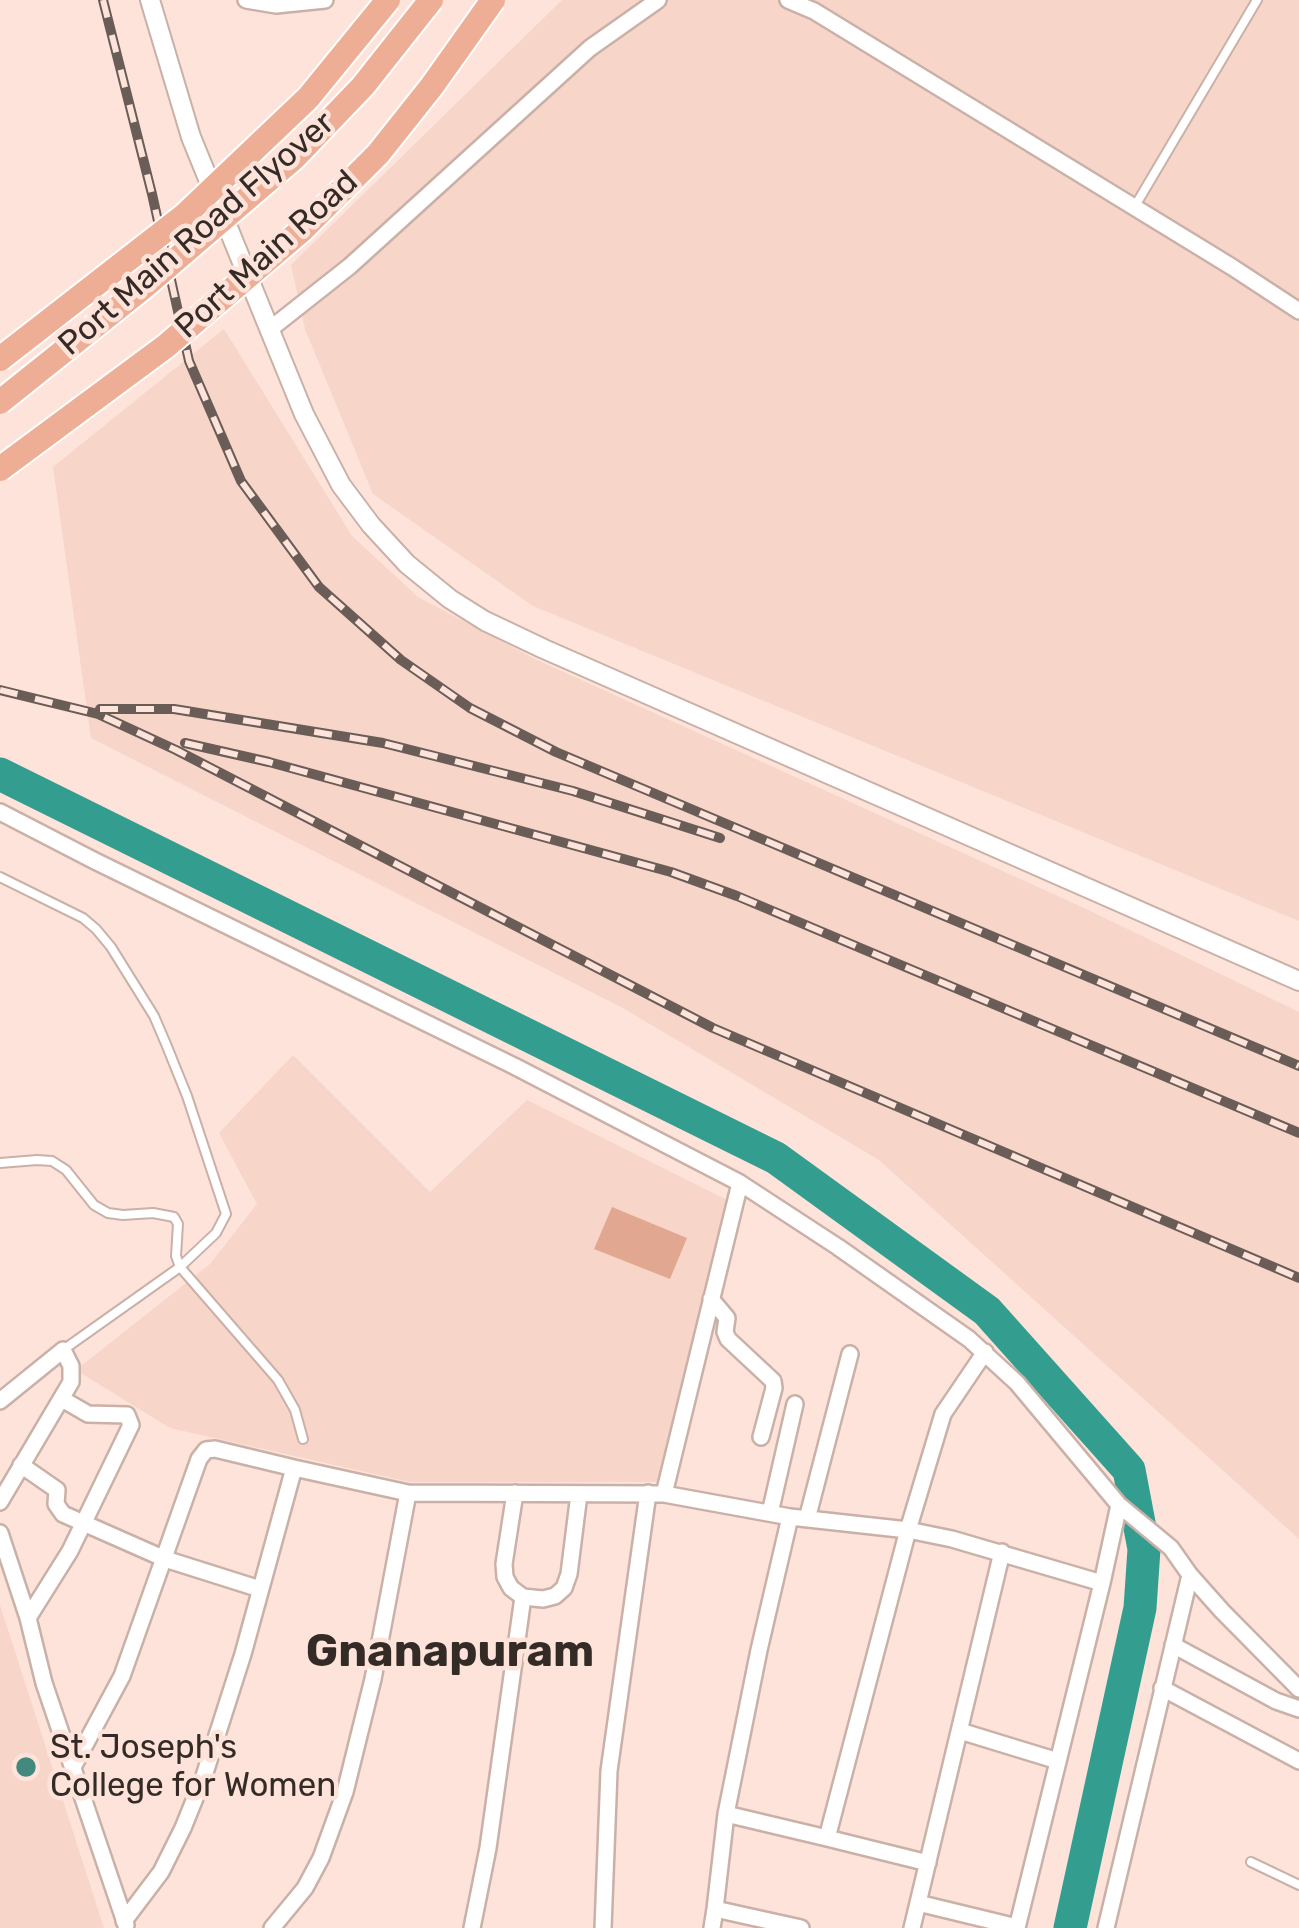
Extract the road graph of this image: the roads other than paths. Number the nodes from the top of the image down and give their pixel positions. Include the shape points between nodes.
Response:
1 (149, 0) edge
2 (246, 0) edge
3 (325, 0) edge
4 (388, 0) edge
5 (431, 0) edge
6 (494, 0) edge
7 (658, 0) edge
8 (788, 0) edge
9 (1257, 0) edge
10 (1134, 207) junction
11 (1299, 311) edge
12 (269, 330) junction
13 (0, 359) edge
14 (0, 403) edge
15 (0, 469) edge
16 (0, 812) edge
17 (0, 878) edge
18 (1299, 980) edge
19 (0, 1163) edge
20 (740, 1183) junction
21 (180, 1267) junction
22 (711, 1299) junction
23 (63, 1350) junction
24 (985, 1352) junction
25 (850, 1354) dead end
26 (62, 1399) junction
27 (0, 1401) edge
28 (795, 1404) dead end
29 (761, 1437) dead end
30 (303, 1439) dead end
31 (21, 1465) junction
32 (294, 1468) junction
33 (408, 1493) junction
34 (515, 1493) junction
35 (579, 1494) junction
36 (656, 1494) junction
37 (0, 1502) edge
38 (1124, 1509) junction
39 (770, 1513) junction
40 (798, 1518) junction
41 (85, 1524) junction
42 (908, 1530) junction
43 (0, 1535) edge
44 (1002, 1552) junction
45 (165, 1559) junction
46 (1190, 1575) junction
47 (1102, 1583) junction
48 (260, 1588) junction
49 (524, 1597) junction
50 (28, 1618) junction
51 (1173, 1645) junction
52 (1162, 1688) junction
53 (1299, 1690) edge
54 (1299, 1709) edge
55 (960, 1731) junction
56 (1058, 1761) junction
57 (1299, 1761) edge
58 (72, 1769) junction
59 (726, 1814) junction
60 (827, 1838) junction
61 (1251, 1862) dead end
62 (928, 1863) junction
63 (1299, 1885) edge
64 (918, 1903) junction
65 (715, 1909) junction
66 (126, 1925) edge
67 (272, 1928) edge
68 (472, 1928) edge
69 (603, 1928) edge
70 (712, 1928) edge
71 (801, 1928) edge
72 (912, 1928) edge
73 (1017, 1928) edge
74 (1106, 1928) edge

1 - 12 street via 191,137
2 - 3 street
4 - 13 main road, Port Main Road Flyover, bridge via 308,98 184,215
5 - 14 main road, Port Main Road Flyover, bridge via 294,158
6 - 15 main road, Port Main Road, bridge via 378,154 303,229 166,346
7 - 12 street via 590,48
8 - 10 street
9 - 10 lane
10 - 11 street
12 - 18 street via 341,485 407,564 450,599 565,658
16 - 20 street
17 - 21 lane via 96,929 166,1043 226,1214
19 - 21 lane via 52,1161 108,1213 173,1217
20 - 22 street
20 - 24 street
21 - 23 lane
21 - 30 lane via 278,1380
22 - 29 street via 728,1318 728,1339 773,1381
22 - 36 street
23 - 26 street via 73,1375
23 - 27 street
24 - 38 street
24 - 42 street via 943,1414
25 - 40 street
26 - 31 street
26 - 41 street via 88,1414 131,1420
28 - 39 street
31 - 37 street
31 - 41 street via 56,1490 58,1510
32 - 33 street
32 - 45 street via 206,1450
32 - 48 street
33 - 34 street
33 - 67 street via 345,1792 322,1858
34 - 35 street
34 - 49 street via 505,1576
35 - 36 street
35 - 49 street via 564,1588 543,1599
36 - 39 street
36 - 69 street via 609,1771
38 - 46 street
38 - 47 street
39 - 40 street
40 - 42 street
40 - 59 street
41 - 45 street
41 - 50 street
42 - 44 street
42 - 60 street
43 - 50 street
44 - 47 street
44 - 55 street
45 - 48 street
45 - 58 street via 122,1676
46 - 51 street
46 - 53 street
47 - 56 street
48 - 66 street via 183,1828
49 - 68 street
50 - 58 street
51 - 52 street
51 - 54 street
52 - 57 street
52 - 74 street
55 - 56 street
55 - 62 street
56 - 73 street
58 - 66 street
59 - 60 street
59 - 65 street
60 - 62 street
61 - 63 lane
62 - 64 street
64 - 72 street
64 - 73 street
65 - 70 street
65 - 71 street

